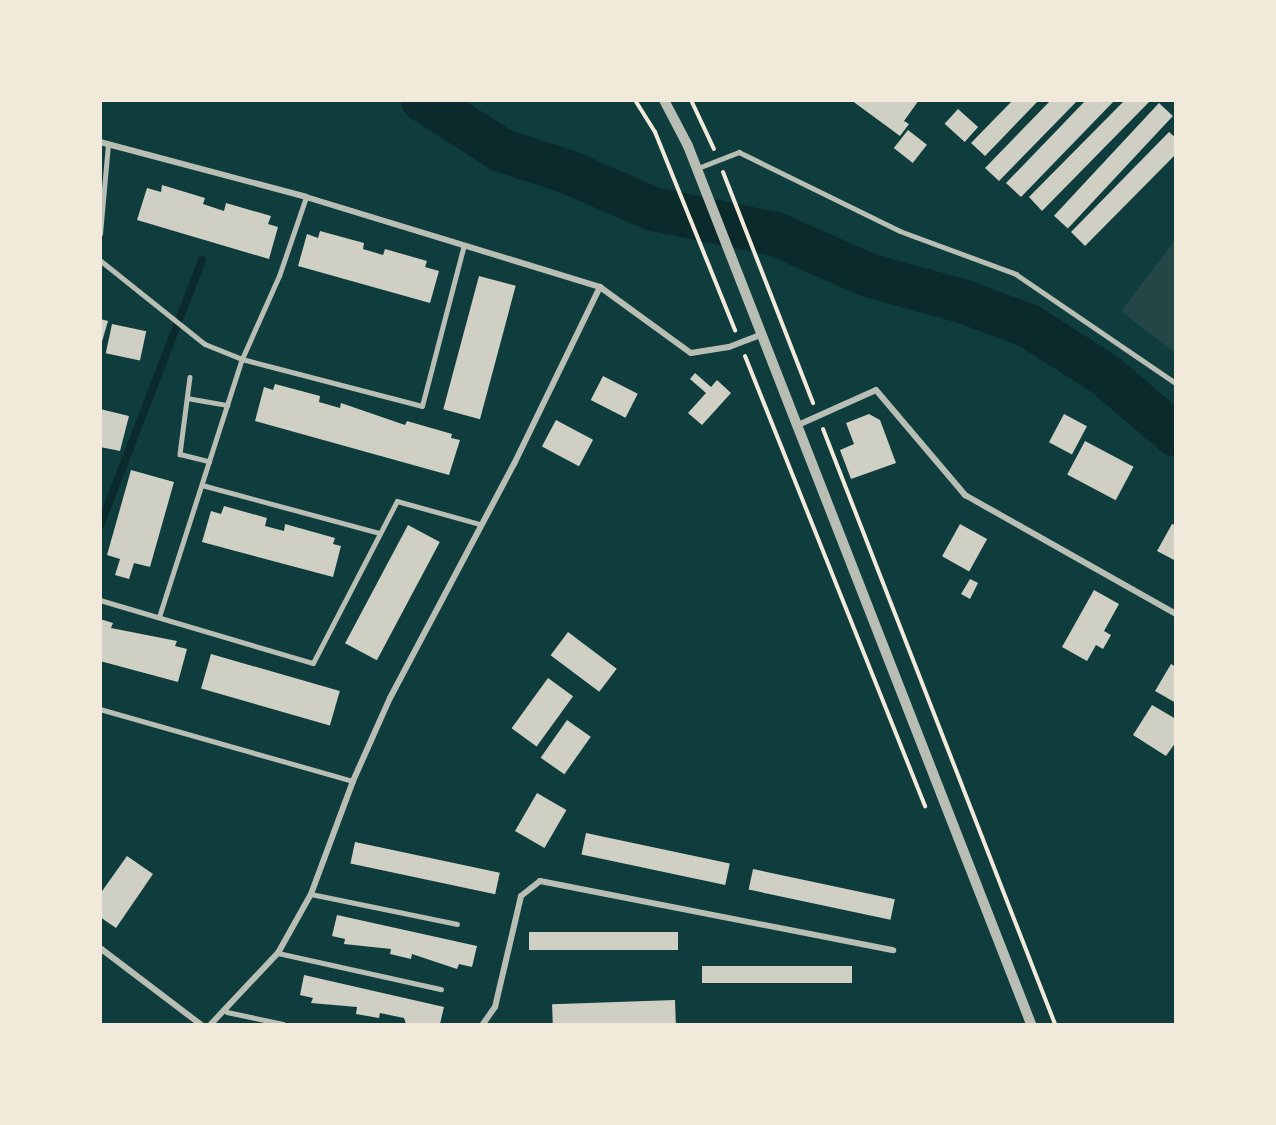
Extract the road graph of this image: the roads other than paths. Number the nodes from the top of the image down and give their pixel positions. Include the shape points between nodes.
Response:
1 (664, 100) edge
2 (100, 142) edge
3 (108, 144) junction
4 (697, 168) junction
5 (306, 197) junction
6 (100, 234) edge
7 (464, 245) junction
8 (100, 260) edge
9 (600, 287) junction
10 (760, 335) junction
11 (242, 359) junction
12 (190, 377) dead end
13 (1176, 383) edge
14 (188, 398) junction
15 (227, 405) junction
16 (798, 425) junction
17 (209, 461) junction
18 (201, 485) junction
19 (480, 524) junction
20 (380, 533) junction
21 (100, 600) edge
22 (1176, 614) edge
23 (159, 617) junction
24 (100, 709) edge
25 (353, 781) junction
26 (311, 894) junction
27 (457, 924) dead end
28 (100, 948) edge
29 (893, 950) dead end
30 (278, 953) junction
31 (441, 989) dead end
32 (227, 1012) junction
33 (200, 1024) edge
34 (211, 1024) edge
35 (283, 1024) edge
36 (483, 1024) edge
37 (1031, 1024) edge

1 - 4 street
2 - 3 street
3 - 5 street
3 - 6 lane
4 - 10 street
4 - 13 lane via 739,152 900,231 1016,274
5 - 7 street
5 - 11 lane via 279,276
7 - 9 street
7 - 11 lane via 422,406
8 - 11 lane via 205,344
9 - 10 street via 691,353
9 - 19 street via 514,464
10 - 16 street
11 - 15 lane
12 - 14 lane
14 - 15 lane
14 - 17 lane via 180,454
15 - 17 lane
16 - 22 street via 876,390 965,495
16 - 37 street
17 - 18 lane
18 - 20 lane
18 - 23 lane
19 - 20 lane via 397,501
19 - 25 street via 390,698
20 - 23 lane via 313,663
21 - 23 lane
24 - 25 lane
25 - 26 street
26 - 27 lane
26 - 30 street
28 - 33 street
29 - 36 street via 540,880 521,896 495,1007
30 - 31 lane
30 - 32 street
32 - 34 street
32 - 35 lane

